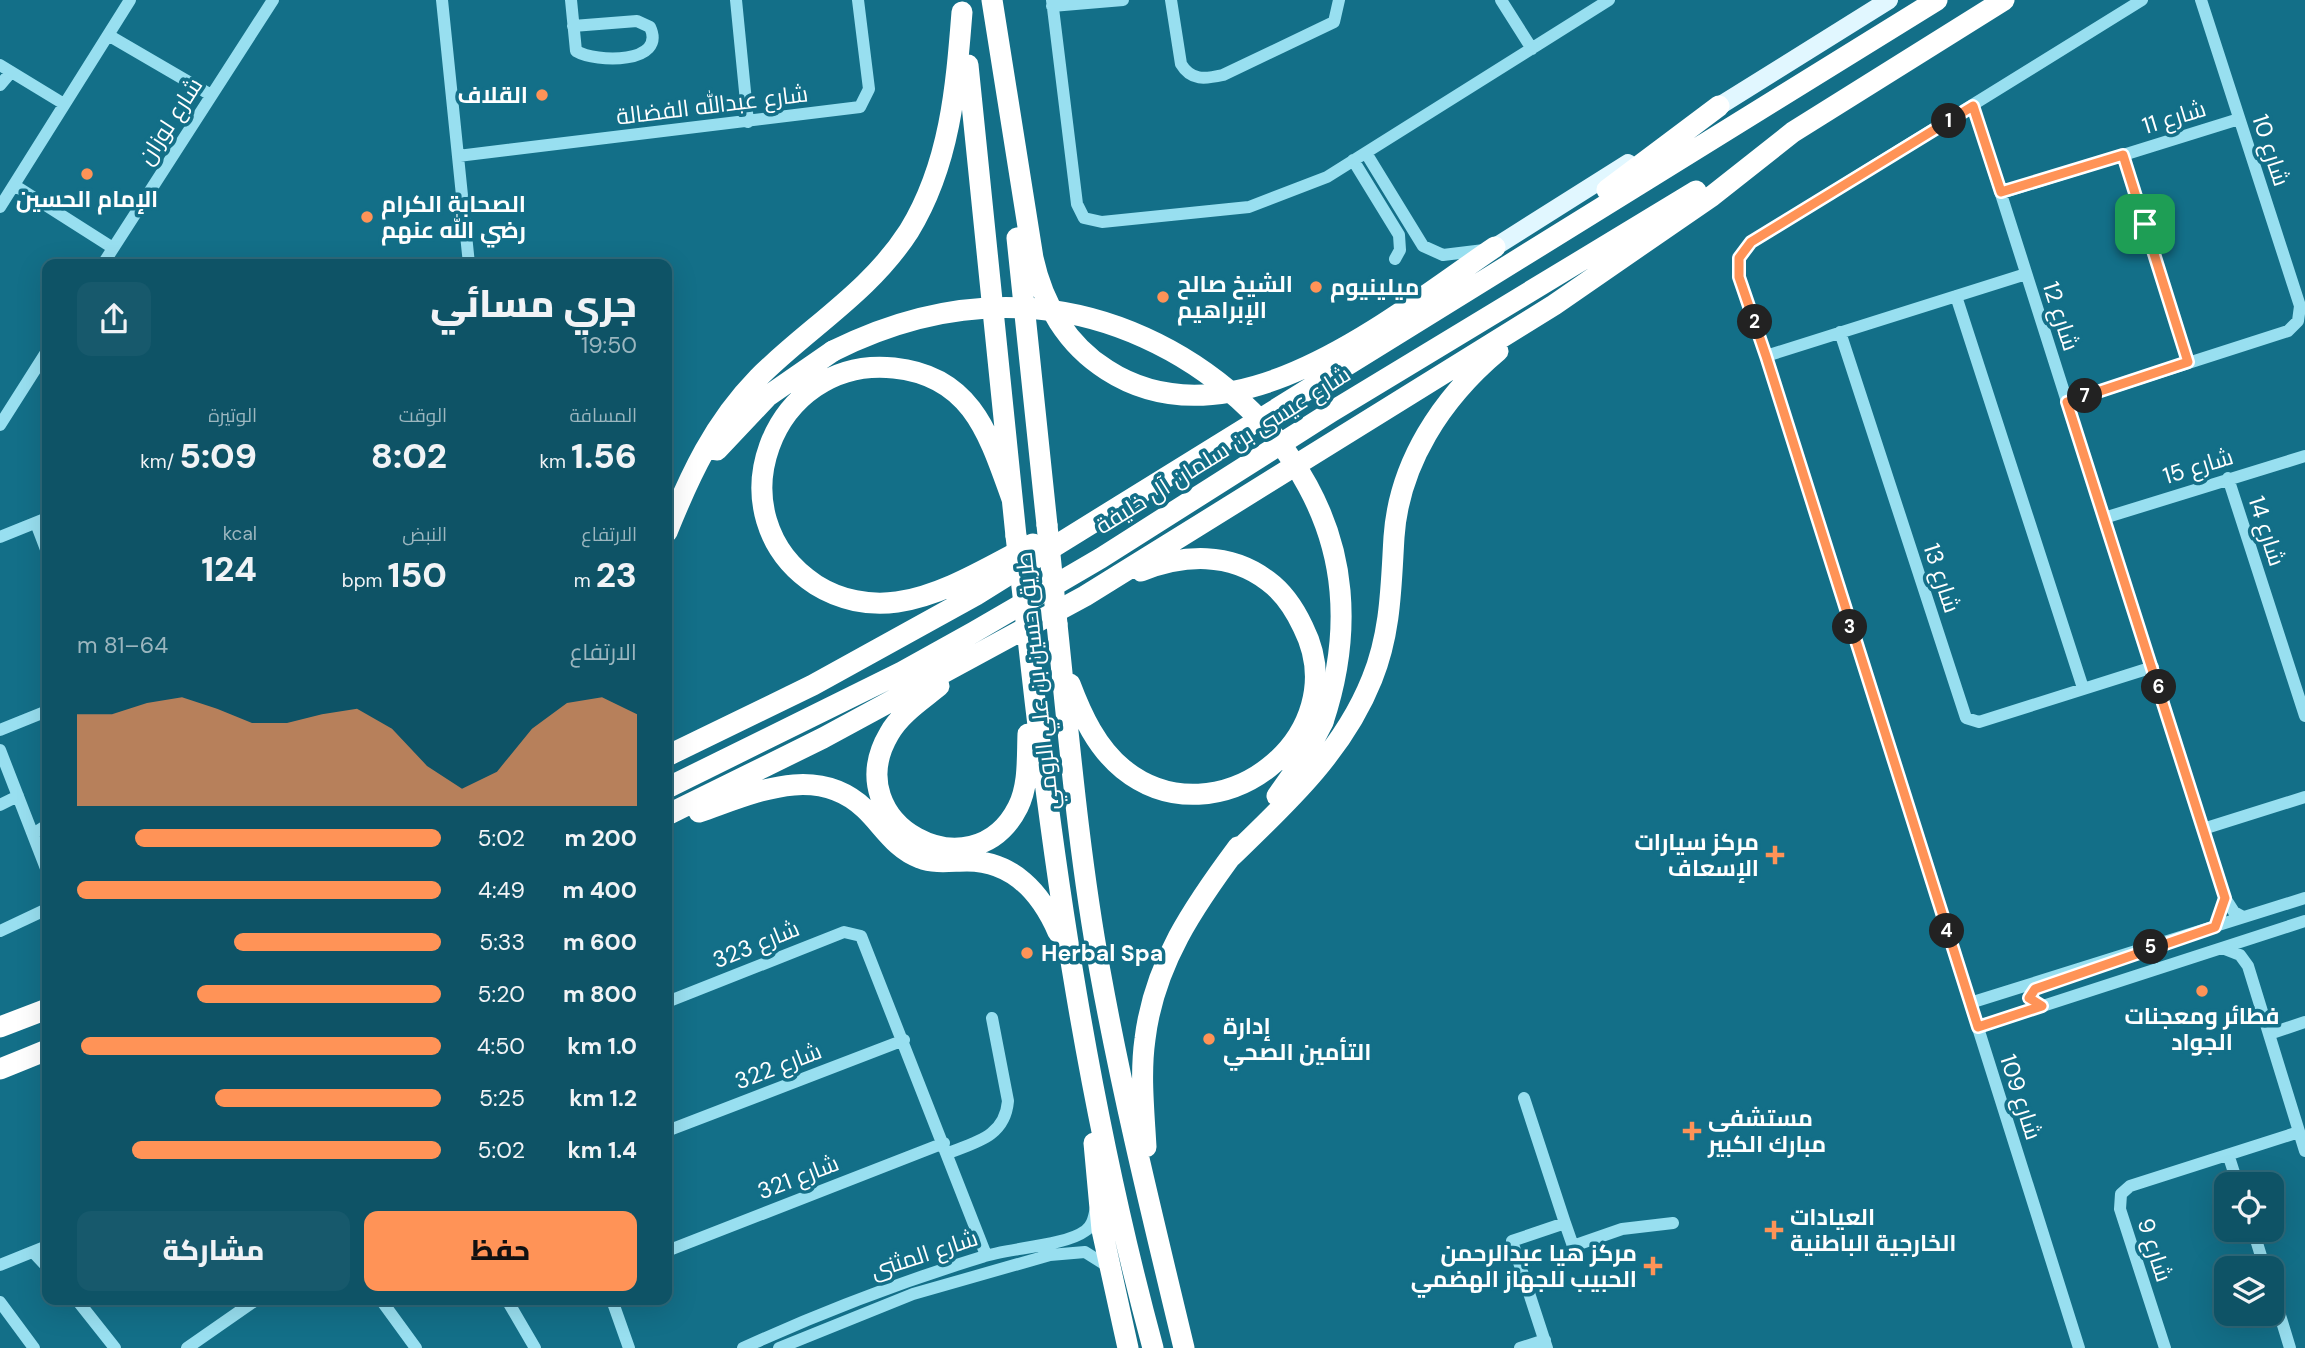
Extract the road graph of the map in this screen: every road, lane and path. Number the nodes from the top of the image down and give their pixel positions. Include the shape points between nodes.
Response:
1 (130, 0) edge
2 (273, 0) edge
3 (442, 0) edge
4 (570, 0) edge
5 (736, 0) edge
6 (858, 0) edge
7 (992, 0) edge
8 (1123, 0) edge
9 (1171, 0) edge
10 (1339, 0) edge
11 (1501, 0) edge
12 (1609, 0) edge
13 (1889, 0) edge
14 (1937, 0) edge
15 (2004, 0) edge
16 (2142, 0) edge
17 (2201, 0) edge
18 (1052, 3) edge
19 (962, 6) edge
20 (573, 26) junction
21 (108, 35) junction
22 (1532, 49) junction
23 (5, 69) edge
24 (0, 85) edge
25 (211, 95) junction
26 (64, 104) junction
27 (1718, 106) junction
28 (1973, 106) junction
29 (2239, 119) junction
30 (748, 122) junction
31 (1793, 132) junction
32 (1366, 153) junction
33 (2123, 155) junction
34 (458, 156) junction
35 (1353, 160) junction
36 (14, 185) junction
37 (2001, 192) junction
38 (0, 207) edge
39 (1410, 228) junction
40 (1495, 247) junction
41 (113, 248) junction
42 (106, 259) edge
43 (468, 259) edge
44 (2026, 274) junction
45 (1484, 281) junction
46 (1955, 296) junction
47 (1554, 305) junction
48 (1840, 332) junction
49 (1766, 356) junction
50 (42, 359) edge
51 (2188, 362) junction
52 (2067, 402) junction
53 (0, 424) edge
54 (2305, 456) edge
55 (2228, 478) junction
56 (1161, 481) junction
57 (1012, 499) junction
58 (2104, 518) junction
59 (672, 519) edge
60 (42, 520) edge
61 (672, 521) edge
62 (0, 537) edge
63 (1085, 596) junction
64 (990, 649) junction
65 (1060, 654) junction
66 (1030, 662) junction
67 (2153, 667) junction
68 (2083, 688) junction
69 (42, 713) edge
70 (2305, 716) edge
71 (0, 730) edge
72 (0, 750) edge
73 (672, 754) edge
74 (672, 786) edge
75 (18, 796) junction
76 (2305, 797) edge
77 (0, 805) edge
78 (672, 813) edge
79 (672, 820) edge
80 (42, 828) edge
81 (2203, 829) junction
82 (33, 834) junction
83 (1231, 857) junction
84 (42, 858) edge
85 (2225, 898) junction
86 (2305, 898) edge
87 (42, 911) edge
88 (2243, 917) junction
89 (2305, 921) edge
90 (2215, 927) junction
91 (0, 931) edge
92 (2257, 936) junction
93 (2221, 948) junction
94 (1067, 953) junction
95 (2132, 953) junction
96 (2248, 966) junction
97 (672, 1000) edge
98 (1970, 1003) junction
99 (2042, 1006) junction
100 (42, 1011) edge
101 (992, 1018) dead end
102 (2305, 1022) edge
103 (0, 1027) edge
104 (1978, 1027) junction
105 (2269, 1034) junction
106 (904, 1040) junction
107 (42, 1053) edge
108 (1089, 1065) junction
109 (0, 1069) edge
110 (1524, 1098) dead end
111 (672, 1129) edge
112 (2299, 1132) junction
113 (946, 1148) junction
114 (2305, 1151) edge
115 (2229, 1157) junction
116 (2234, 1172) edge
117 (1097, 1194) junction
118 (1150, 1205) junction
119 (1565, 1223) junction
120 (1673, 1223) dead end
121 (42, 1248) edge
122 (672, 1249) edge
123 (33, 1252) junction
124 (986, 1255) junction
125 (42, 1262) edge
126 (0, 1265) edge
127 (1109, 1267) junction
128 (0, 1302) edge
129 (81, 1305) edge
130 (249, 1305) edge
131 (385, 1305) edge
132 (510, 1305) edge
133 (614, 1305) edge
134 (2283, 1326) edge
135 (1546, 1344) edge
136 (34, 1348) edge
137 (115, 1348) edge
138 (187, 1348) edge
139 (416, 1348) edge
140 (535, 1348) edge
141 (629, 1348) edge
142 (743, 1348) edge
143 (779, 1348) edge
144 (1128, 1348) edge
145 (1153, 1348) edge
146 (1184, 1348) edge
147 (1520, 1348) edge
148 (2080, 1348) edge
149 (2165, 1348) edge
150 (2290, 1348) edge

1 - 21 street
2 - 25 street, شارع لوزان
3 - 34 street
4 - 20 street
5 - 30 street
6 - 30 street, شارع عبدالله الفضالة via 869,89 860,107
7 - 40 highway via 1041,287 1077,346 1125,380 1155,391 1193,395 1299,371 1344,349
7 - 65 highway, طريق حسين بن علي الرومي, bridge
8 - 18 street
9 - 10 street via 1181,64 1195,78 1207,79 1334,22
11 - 22 street
12 - 22 street
13 - 27 main road
14 - 45 highway
15 - 31 highway
16 - 28 street
17 - 29 street, شارع 10
18 - 35 street via 1077,204 1084,218 1102,222 1249,207 1327,177
19 - 57 highway, طريق حسين بن علي الرومي
19 - 59 highway via 948,134 938,170 908,231 858,292 737,400 705,446
20 - 20 street via 576,51 584,56 642,55 653,43 650,27 637,20
21 - 25 street
21 - 26 street
22 - 32 street
23 - 24 street
23 - 26 street
25 - 41 street, شارع لوزان
26 - 36 street
27 - 40 main road
27 - 45 highway
28 - 37 street, شارع 12
28 - 49 street, شارع 109 via 1751,242 1739,258 1739,277
29 - 33 street, شارع 11
29 - 51 street, شارع 10 via 2300,306 2298,321 2288,331
30 - 34 street, شارع عبدالله الفضالة
31 - 47 highway via 1712,196
31 - 74 highway, شارع عيسى بن سلمان آل خليفة via 1066,579 902,672
32 - 35 street
32 - 39 street
33 - 37 street, شارع 11
33 - 51 street
34 - 43 street
35 - 39 street via 1399,235 1397,257
36 - 38 street
36 - 41 street
37 - 44 street, شارع 12
39 - 40 street via 1423,246 1443,255
41 - 42 street, شارع لوزان
44 - 46 street
44 - 52 street, شارع 12
45 - 56 highway, شارع عيسى بن سلمان آل خليفة
46 - 48 street
46 - 68 street
47 - 63 highway
47 - 83 highway via 1469,377 1423,440 1402,493 1388,625 1364,696 1345,734 1318,769
48 - 49 street
48 - 68 street, شارع 13 via 1966,718 1979,722
49 - 98 street, شارع 109
50 - 53 street
51 - 52 street, شارع 10
52 - 58 street, شارع 12
54 - 55 street, شارع 15
55 - 58 street, شارع 15
55 - 70 street, شارع 14
56 - 57 highway via 942,589 882,603 838,596 791,564 769,529 761,488 771,441 793,405 834,376 882,367 925,375 964,398 988,436
56 - 73 highway, شارع عيسى بن سلمان آل خليفة via 940,615 813,685
57 - 66 highway, طريق حسين بن علي الرومي, bridge
58 - 67 street, شارع 12
60 - 62 street
61 - 83 highway, bridge via 736,427 785,382 874,331 932,315 995,307 1041,309 1086,317 1176,353 1257,417 1293,461 1313,497 1334,557 1340,592 1335,679 1323,722 1294,774
63 - 64 highway
63 - 65 highway via 1153,566 1195,557 1234,563 1259,574 1290,605 1311,646 1314,688 1305,722 1278,761 1242,785 1201,794 1164,790 1124,770 1095,738
64 - 66 highway via 902,717 882,751 878,783 884,806 901,828 927,844 951,848 979,843 999,831 1014,814 1026,781
64 - 78 highway
65 - 118 highway, طريق حسين بن علي الرومي via 1099,968
66 - 94 highway, طريق حسين بن علي الرومي
67 - 68 street, شارع 13
67 - 81 street, شارع 12
69 - 71 street
72 - 75 street
75 - 77 street
75 - 82 street
76 - 81 street
79 - 94 highway via 775,786 812,784 833,790 863,807 897,844 920,859 977,862 1015,875 1040,898
80 - 82 street
81 - 85 street, شارع 12
82 - 84 street
83 - 118 highway via 1180,930 1151,1003 1144,1041 1143,1092
85 - 88 street, شارع 12
85 - 90 street
86 - 88 street
87 - 91 street
88 - 90 street
89 - 92 street
90 - 95 street
92 - 93 street
92 - 96 street
93 - 96 street via 2240,955
93 - 99 street
94 - 108 highway, طريق حسين بن علي الرومي
95 - 98 street
95 - 99 street via 2098,970 2035,989 2029,998
96 - 105 street
97 - 106 street, شارع 323 via 845,932 861,936
98 - 104 street, شارع 109
99 - 104 street
100 - 103 highway
101 - 113 street, شارع 321 via 1007,1114 985,1139
102 - 105 street
104 - 148 street, شارع 109
105 - 112 street
106 - 111 street, شارع 322
106 - 113 street
107 - 109 highway
108 - 117 highway
108 - 145 highway, طريق حسين بن علي الرومي
110 - 119 street
112 - 114 street
112 - 115 street, شارع 9
113 - 122 street, شارع 321
113 - 124 street
115 - 116 street
115 - 149 street, شارع 9 via 2130,1186 2121,1195 2120,1209
117 - 124 street, شارع المثنى via 1094,1219 1087,1230 1070,1238
117 - 127 highway
118 - 146 highway, طريق حسين بن علي الرومي
119 - 120 street via 1573,1246 1622,1229
119 - 135 street via 1512,1241
121 - 123 street
123 - 125 street
123 - 126 street
124 - 142 street, شارع المثنى via 873,1292
127 - 143 street, شارع المثنى via 1085,1252 1050,1255 913,1294
127 - 144 highway
128 - 136 street
129 - 137 street
130 - 138 street
131 - 139 street
132 - 140 street
133 - 141 street
134 - 150 street
135 - 147 street

